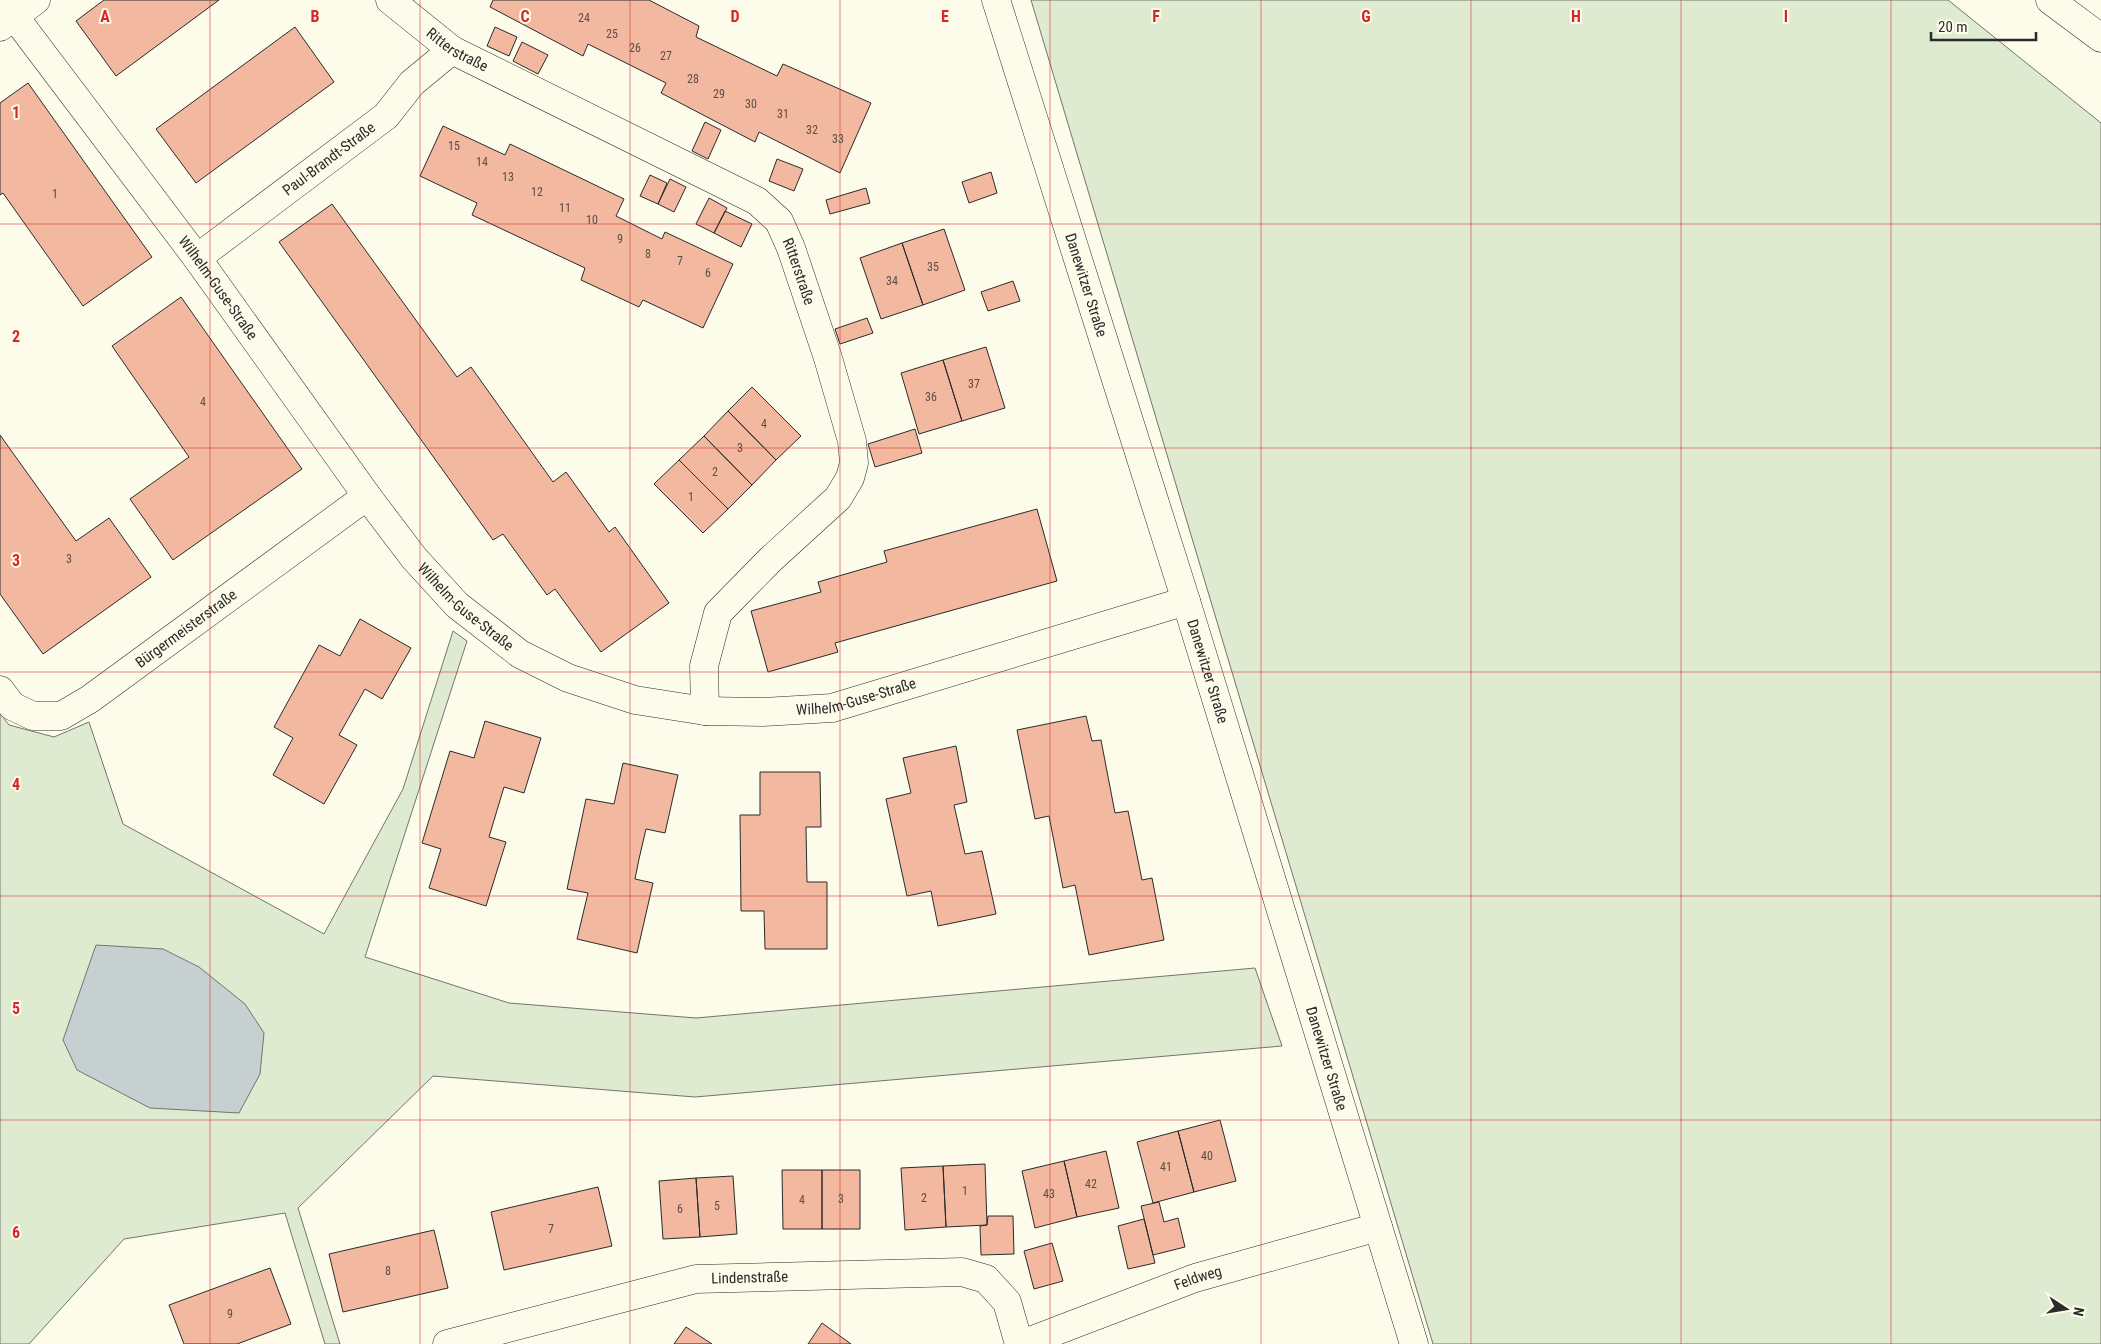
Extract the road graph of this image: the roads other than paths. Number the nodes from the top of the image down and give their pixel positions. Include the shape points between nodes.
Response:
1 (36, 0) edge
2 (390, 0) edge
3 (996, 0) edge
4 (2050, 0) edge
5 (5, 14) edge
6 (2101, 38) edge
7 (452, 50) junction
8 (197, 258) junction
9 (366, 496) junction
10 (1186, 601) junction
11 (0, 690) edge
12 (705, 711) junction
13 (1378, 1227) junction
14 (447, 1344) edge
15 (1021, 1344) edge
16 (1414, 1344) edge

1 - 5 street
2 - 7 street, Ritterstraße
3 - 10 street, Danewitzer Straße
4 - 6 street
5 - 8 street, Wilhelm-Guse-Straße
7 - 8 street, Paul-Brandt-Straße via 412,83 386,116
7 - 12 street, Ritterstraße via 757,201 779,221 791,248 828,358 852,441 854,463 850,478 838,498 718,613 704,666
8 - 9 street, Wilhelm-Guse-Straße
9 - 11 street, Bürgermeisterstraße via 90,699 61,716 33,716 12,706
9 - 12 street, Wilhelm-Guse-Straße via 414,558 457,605 520,654 568,678 635,700
10 - 12 street, Wilhelm-Guse-Straße via 832,708
10 - 13 street, Danewitzer Straße
13 - 15 street, Feldweg via 1195,1278
13 - 16 street, Danewitzer Straße
14 - 15 street, Lindenstraße via 696,1278 962,1272 986,1279 1006,1302

